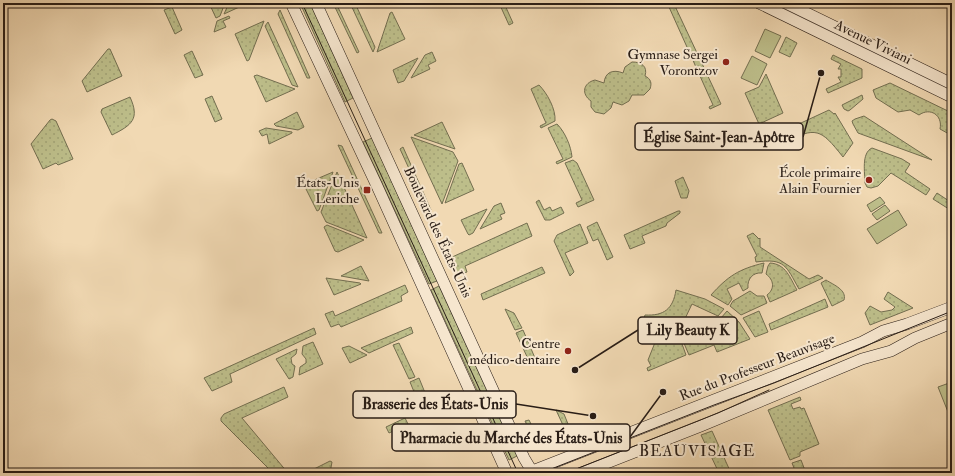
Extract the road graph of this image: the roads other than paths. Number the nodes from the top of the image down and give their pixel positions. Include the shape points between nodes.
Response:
1 (292, 3) edge
2 (316, 3) edge
3 (759, 3) edge
4 (786, 3) edge
5 (952, 84) edge
6 (952, 97) edge
7 (952, 307) edge
8 (952, 323) edge
9 (531, 472) edge
10 (507, 473) edge
11 (581, 473) edge

1 - 10 street
2 - 9 street, Boulevard des États-Unis
3 - 6 street, Avenue Viviani
4 - 5 street, Avenue Viviani
7 - 9 street, Rue du Professeur Beauvisage via 883,331 862,342
8 - 11 street via 891,351 862,359

